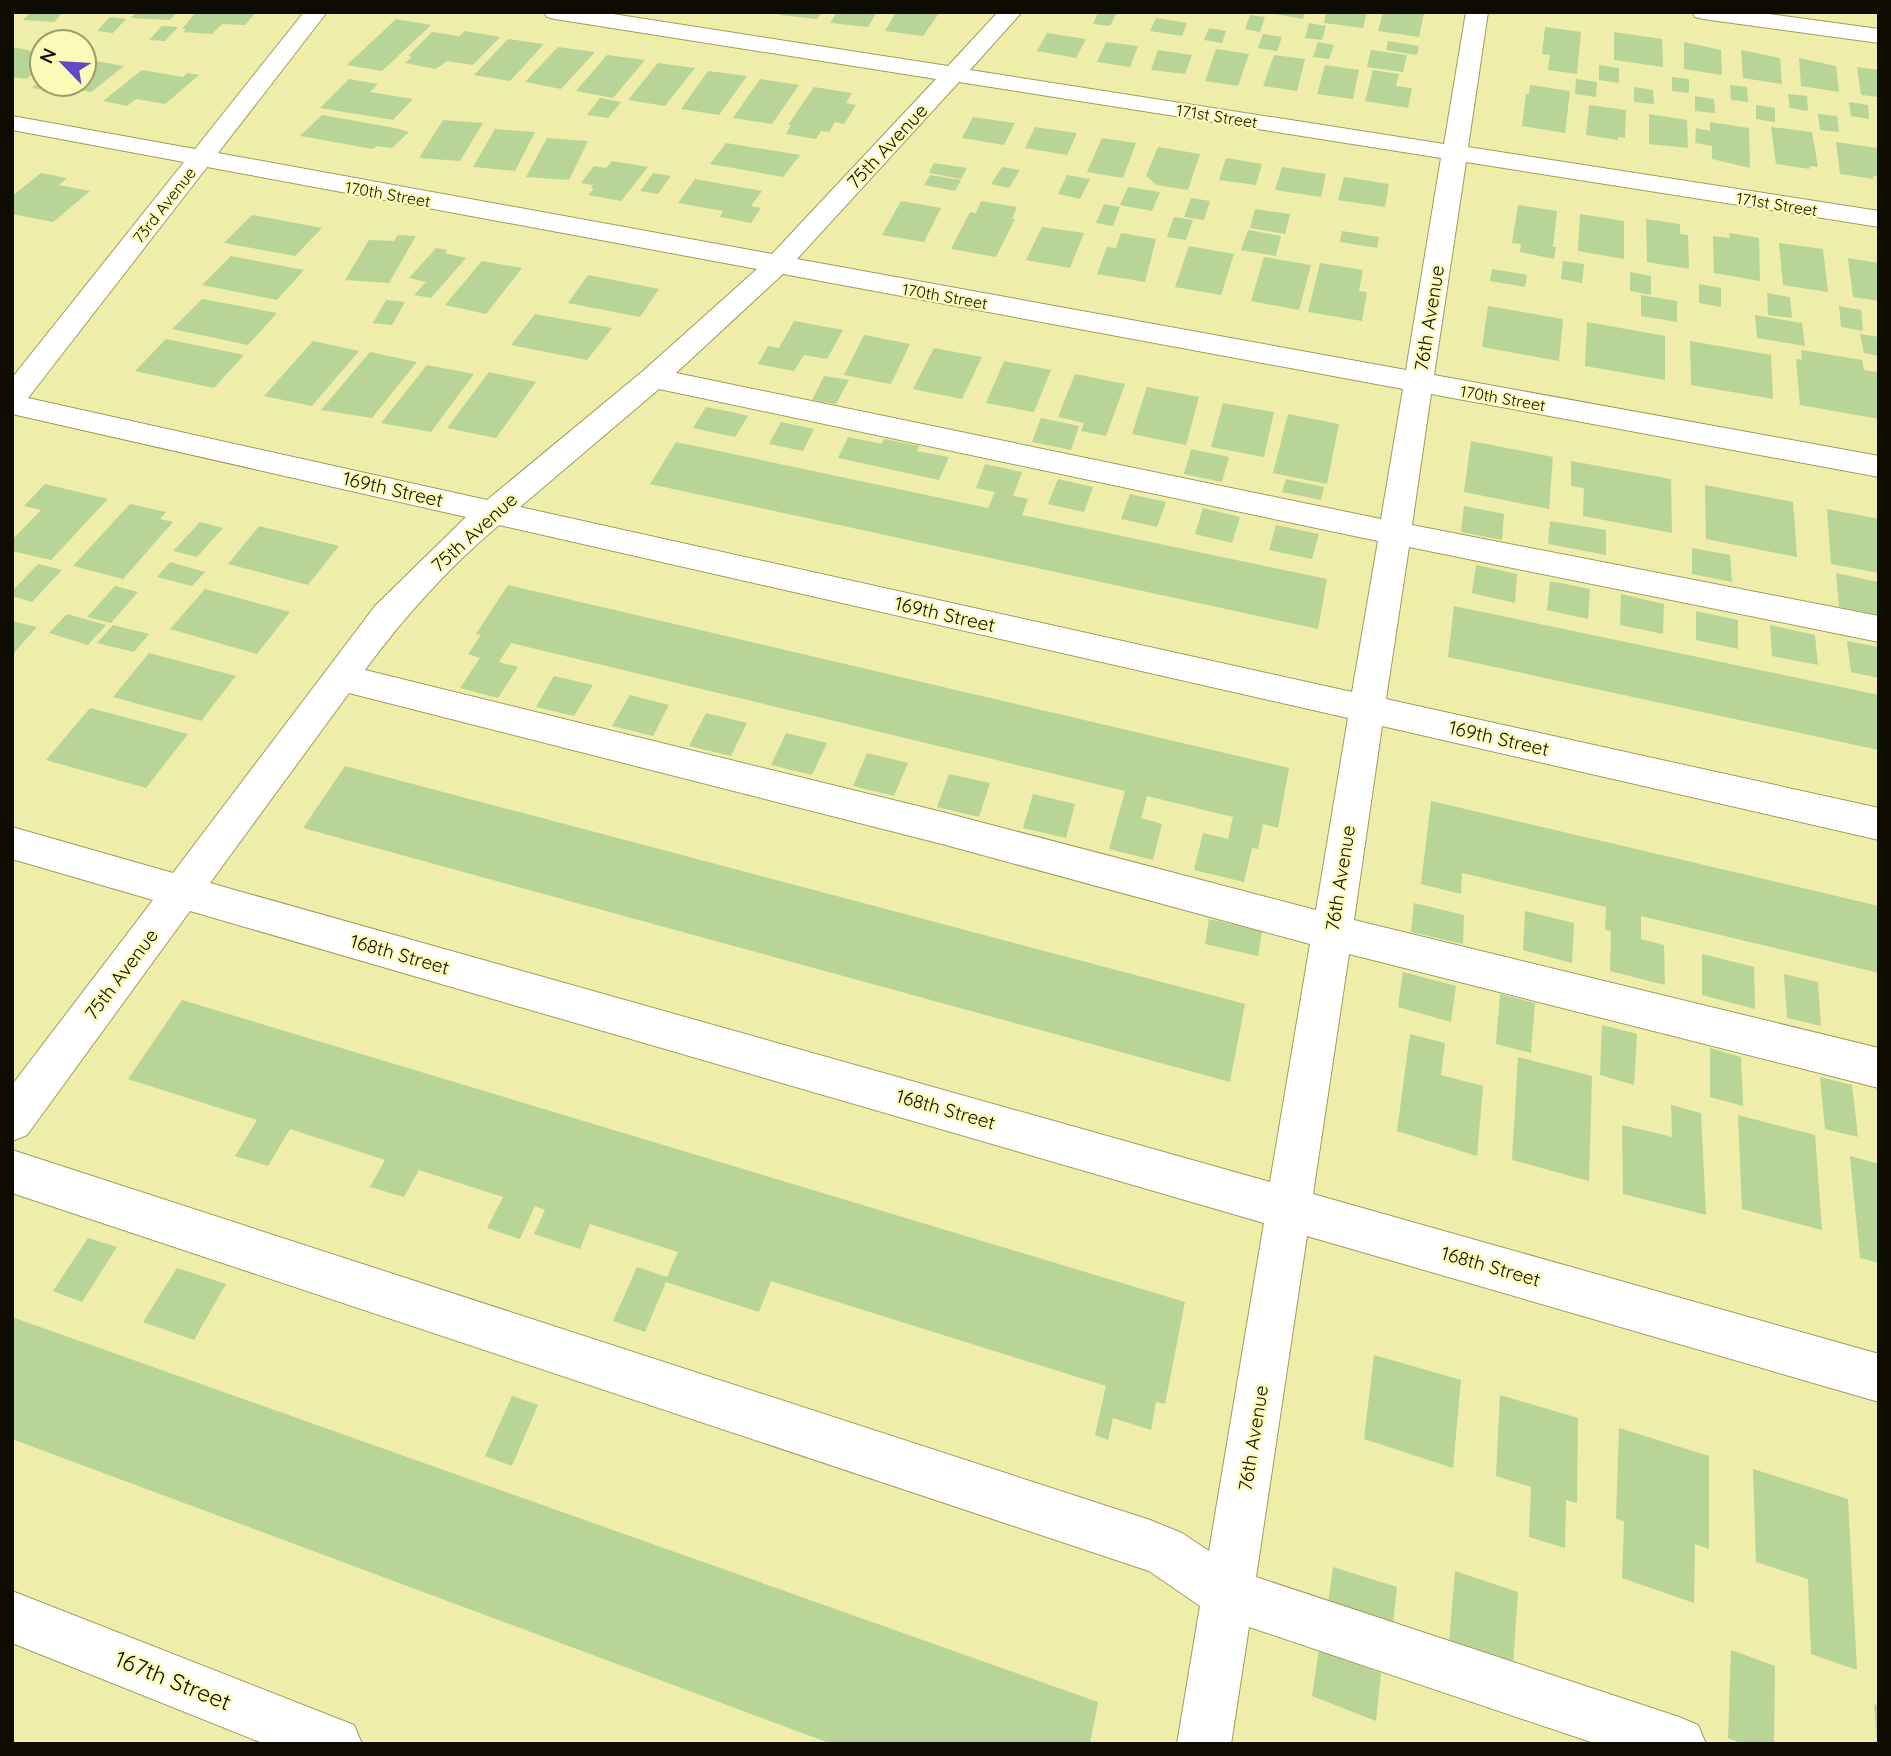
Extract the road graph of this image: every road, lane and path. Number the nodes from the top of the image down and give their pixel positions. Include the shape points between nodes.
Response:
1 (316, 12) edge
2 (555, 12) edge
3 (1011, 12) edge
4 (1477, 12) edge
5 (1703, 12) edge
6 (1879, 36) edge
7 (953, 75) junction
8 (12, 123) edge
9 (1455, 153) junction
10 (201, 159) junction
11 (1879, 219) edge
12 (777, 265) junction
13 (653, 378) junction
14 (1419, 383) junction
15 (12, 398) edge
16 (12, 404) edge
17 (1879, 467) edge
18 (495, 512) junction
19 (1395, 533) junction
20 (1879, 629) edge
21 (339, 677) junction
22 (1367, 708) junction
23 (1879, 824) edge
24 (12, 843) edge
25 (183, 891) junction
26 (1332, 932) junction
27 (1879, 1068) edge
28 (12, 1120) edge
29 (12, 1171) edge
30 (1289, 1208) junction
31 (1879, 1378) edge
32 (1228, 1594) junction
33 (12, 1617) edge
34 (335, 1744) edge
35 (1204, 1744) edge
36 (1679, 1744) edge

1 - 10 street, 73rd Avenue
2 - 7 street, 171st Street
3 - 7 street, 75th Avenue
4 - 9 street, 76th Avenue
5 - 6 street
7 - 9 street, 171st Street
7 - 12 street, 75th Avenue
8 - 10 street, 170th Street
9 - 11 street, 171st Street
9 - 14 street, 76th Avenue
10 - 12 street, 170th Street
10 - 15 street, 73rd Avenue
12 - 13 street, 75th Avenue
12 - 14 street, 170th Street
13 - 18 street, 75th Avenue
13 - 19 street
14 - 17 street, 170th Street
14 - 19 street, 76th Avenue
16 - 18 street, 169th Street
18 - 21 street, 75th Avenue via 387,615
18 - 22 street, 169th Street
19 - 20 street
19 - 22 street, 76th Avenue
21 - 25 street, 75th Avenue
21 - 26 street via 942,828
22 - 23 street, 169th Street
22 - 26 street, 76th Avenue
24 - 25 street, 168th Street
25 - 28 street, 75th Avenue
25 - 30 street, 168th Street
26 - 27 street
26 - 30 street, 76th Avenue
29 - 32 street via 1150,1546
30 - 31 street, 168th Street
30 - 32 street, 76th Avenue
32 - 35 street, 76th Avenue
32 - 36 street
33 - 34 street, 167th Street

